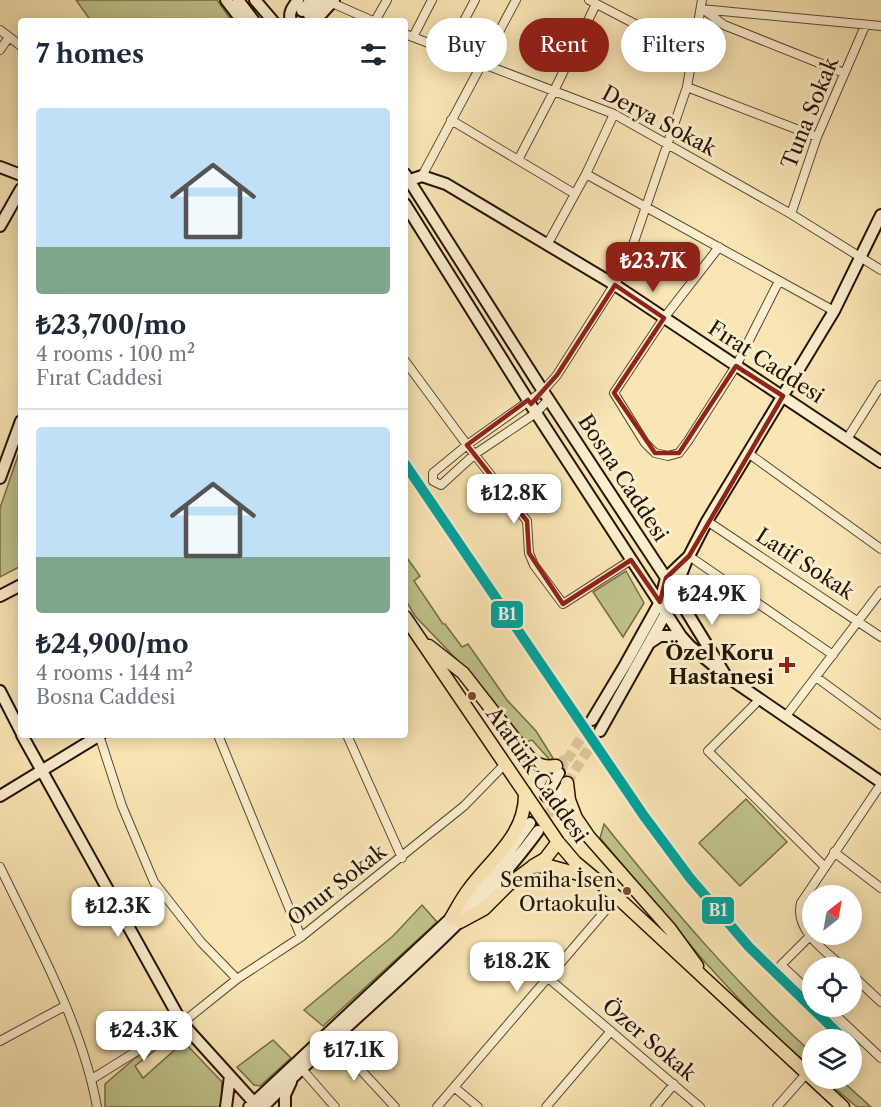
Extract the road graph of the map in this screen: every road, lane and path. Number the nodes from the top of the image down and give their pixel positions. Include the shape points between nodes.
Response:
1 (226, 0) edge
2 (238, 0) edge
3 (255, 0) edge
4 (310, 0) edge
5 (387, 0) edge
6 (432, 0) edge
7 (475, 0) edge
8 (516, 0) edge
9 (330, 1) edge
10 (593, 2) edge
11 (702, 4) edge
12 (303, 11) edge
13 (240, 18) edge
14 (252, 18) edge
15 (270, 18) edge
16 (288, 18) edge
17 (290, 18) edge
18 (367, 18) edge
19 (376, 18) edge
20 (465, 18) edge
21 (506, 18) edge
22 (624, 18) edge
23 (866, 26) junction
24 (881, 26) edge
25 (0, 30) edge
26 (409, 35) edge
27 (9, 37) junction
28 (426, 42) edge
29 (18, 44) edge
30 (0, 50) edge
31 (477, 72) edge
32 (505, 72) edge
33 (690, 72) edge
34 (844, 73) junction
35 (687, 87) junction
36 (554, 91) junction
37 (614, 114) junction
38 (451, 120) junction
39 (817, 137) junction
40 (667, 143) junction
41 (518, 160) junction
42 (586, 174) junction
43 (422, 176) junction
44 (408, 179) edge
45 (408, 181) edge
46 (18, 194) edge
47 (575, 194) junction
48 (645, 208) junction
49 (408, 209) edge
50 (791, 214) junction
51 (881, 215) edge
52 (0, 226) edge
53 (547, 245) junction
54 (719, 247) junction
55 (861, 259) junction
56 (881, 270) edge
57 (779, 281) junction
58 (615, 285) junction
59 (834, 310) junction
60 (664, 318) junction
61 (408, 365) edge
62 (736, 366) junction
63 (881, 385) edge
64 (546, 395) junction
65 (783, 396) junction
66 (528, 400) junction
67 (536, 413) junction
68 (18, 429) edge
69 (847, 440) junction
70 (467, 446) junction
71 (747, 453) junction
72 (475, 454) junction
73 (881, 462) edge
74 (0, 478) edge
75 (707, 521) junction
76 (881, 549) edge
77 (688, 556) junction
78 (631, 560) junction
79 (666, 578) junction
80 (18, 586) edge
81 (0, 590) edge
82 (881, 591) edge
83 (674, 592) junction
84 (0, 596) edge
85 (660, 602) junction
86 (666, 614) junction
87 (408, 621) edge
88 (859, 621) junction
89 (681, 636) junction
90 (881, 638) edge
91 (423, 642) junction
92 (651, 642) junction
93 (833, 655) junction
94 (726, 676) junction
95 (816, 677) junction
96 (0, 691) edge
97 (760, 699) junction
98 (786, 716) junction
99 (592, 720) tunnel mouth
100 (881, 725) edge
101 (18, 726) edge
102 (600, 731) tunnel mouth
103 (24, 738) edge
104 (94, 738) edge
105 (100, 738) edge
106 (219, 738) edge
107 (348, 738) edge
108 (505, 764) junction
109 (40, 770) junction
110 (561, 774) junction
111 (881, 783) edge
112 (525, 792) junction
113 (0, 796) edge
114 (546, 796) tunnel mouth
115 (554, 805) tunnel mouth
116 (534, 827) tunnel mouth
117 (558, 842) junction
118 (834, 852) junction
119 (402, 858) junction
120 (824, 866) junction
121 (0, 867) edge
122 (532, 867) junction
123 (595, 880) junction
124 (812, 885) edge
125 (881, 888) edge
126 (616, 897) junction
127 (802, 901) edge
128 (456, 920) junction
129 (802, 924) edge
130 (301, 937) junction
131 (802, 944) edge
132 (820, 945) edge
133 (832, 957) edge
134 (547, 977) junction
135 (237, 979) junction
136 (708, 983) junction
137 (862, 984) edge
138 (802, 985) edge
139 (881, 1002) edge
140 (65, 1006) junction
141 (838, 1017) edge
142 (182, 1023) junction
143 (611, 1031) junction
144 (332, 1039) junction
145 (0, 1041) edge
146 (881, 1058) edge
147 (802, 1070) edge
148 (298, 1071) junction
149 (230, 1076) junction
150 (92, 1079) junction
151 (802, 1079) edge
152 (674, 1084) junction
153 (454, 1087) junction
154 (823, 1089) edge
155 (259, 1105) edge
156 (97, 1107) edge
157 (226, 1107) edge
158 (285, 1107) edge
159 (335, 1107) edge
160 (395, 1107) edge
161 (437, 1107) edge
162 (478, 1107) edge
163 (546, 1107) edge
164 (655, 1107) edge
165 (700, 1107) edge
166 (777, 1107) edge
167 (843, 1107) edge

1 - 13 street
2 - 14 street
3 - 15 street
4 - 12 street
5 - 19 street
6 - 26 street
7 - 20 street
8 - 21 street
9 - 12 street
9 - 18 street
10 - 22 street
10 - 36 street
11 - 23 street
11 - 34 street via 724,25
12 - 16 street
12 - 17 street
23 - 24 street
23 - 34 street, Tuna Sokak
25 - 27 street
26 - 28 street, Derya Sokak
27 - 29 street
27 - 30 street
31 - 38 street
32 - 36 street, Derya Sokak
33 - 35 street
34 - 39 street, Tuna Sokak
35 - 39 street
35 - 40 street
36 - 37 street, Derya Sokak
36 - 41 street
37 - 40 street, Derya Sokak
37 - 42 street
38 - 41 street
38 - 43 street
39 - 50 street, Tuna Sokak
40 - 48 street
40 - 50 street, Derya Sokak
41 - 47 street
42 - 47 street
42 - 48 street
43 - 44 street
43 - 53 street, Fırat Caddesi via 446,184
45 - 64 street, Bosna Caddesi
46 - 52 street
47 - 53 street
48 - 54 street
48 - 58 street via 625,268
49 - 66 street, Bosna Caddesi
50 - 55 street, Derya Sokak
51 - 55 street
53 - 58 street, Fırat Caddesi
54 - 57 street
54 - 60 street
55 - 56 street, Derya Sokak
55 - 59 street
57 - 59 street
57 - 62 street
58 - 60 street, Fırat Caddesi
58 - 64 street
59 - 65 street
60 - 62 street, Fırat Caddesi
60 - 62 street via 614,393 655,453 679,453
61 - 70 street
62 - 65 street, Fırat Caddesi
63 - 69 street
64 - 66 street
64 - 67 street
64 - 79 street, Bosna Caddesi
65 - 69 street, Fırat Caddesi
65 - 71 street
66 - 67 street, Bosna Caddesi
66 - 70 street
67 - 72 street
67 - 78 street, Bosna Caddesi
68 - 74 street
69 - 73 street, Fırat Caddesi
70 - 72 street
70 - 72 street via 433,473 433,481 441,485
71 - 75 street
71 - 76 street
72 - 78 street via 526,521 531,559 563,604
75 - 77 street
75 - 88 street, Latif Sokak
77 - 79 street
77 - 83 street
77 - 93 street
78 - 85 street, Bosna Caddesi
79 - 83 street, Bosna Caddesi
79 - 85 street
80 - 81 street
80 - 84 street
82 - 88 street
83 - 86 street
83 - 94 street, Bosna Caddesi
85 - 86 street, Bosna Caddesi
85 - 99 street
86 - 89 street, Bosna Caddesi
86 - 92 street
87 - 91 main road, Atatürk Caddesi
88 - 90 street, Latif Sokak
88 - 93 street
89 - 92 street via 660,636
89 - 94 street, Bosna Caddesi
91 - 108 main road, Atatürk Caddesi
91 - 110 main road via 463,673 536,764
92 - 102 street
93 - 95 street
94 - 97 street, Bosna Caddesi
95 - 98 street
95 - 100 street
96 - 101 street
97 - 98 street, Bosna Caddesi
97 - 120 street via 708,751
98 - 111 street, Bosna Caddesi
103 - 109 street
104 - 109 street
105 - 135 street via 122,806 154,882 201,942
106 - 130 street
107 - 119 street
108 - 112 main road, Atatürk Caddesi
108 - 119 street, Onur Sokak via 464,806
109 - 113 street
109 - 142 street
110 - 114 street
110 - 115 street
110 - 136 main road via 576,818 589,837 686,949
111 - 118 street
112 - 117 main road, Atatürk Caddesi
112 - 128 main road via 521,821 509,842 469,890
116 - 128 street
117 - 122 main road via 545,859
117 - 123 main road, Atatürk Caddesi
118 - 120 street
118 - 125 street
119 - 130 street, Onur Sokak
120 - 124 street
121 - 140 street
122 - 123 main road via 564,869
122 - 128 main road via 484,909
123 - 126 main road, Atatürk Caddesi
126 - 134 street
126 - 136 main road, Atatürk Caddesi
127 - 129 street via 798,913
128 - 144 street
128 - 155 street
130 - 135 street, Onur Sokak
131 - 138 street via 781,965
132 - 133 street
134 - 143 street, Özer Sokak
134 - 153 street
135 - 142 street, Onur Sokak
136 - 147 main road, Atatürk Caddesi
137 - 139 street
140 - 145 street
140 - 150 street
141 - 146 street
142 - 149 street
142 - 150 street, Onur Sokak
143 - 152 street, Özer Sokak
143 - 163 street
144 - 148 street
144 - 160 street
148 - 155 street
148 - 158 street via 285,1095
148 - 159 street
149 - 155 street
149 - 157 street
150 - 156 street
151 - 166 street
152 - 164 street
152 - 165 street, Özer Sokak
153 - 161 street
153 - 162 street
154 - 167 main road, Atatürk Caddesi

